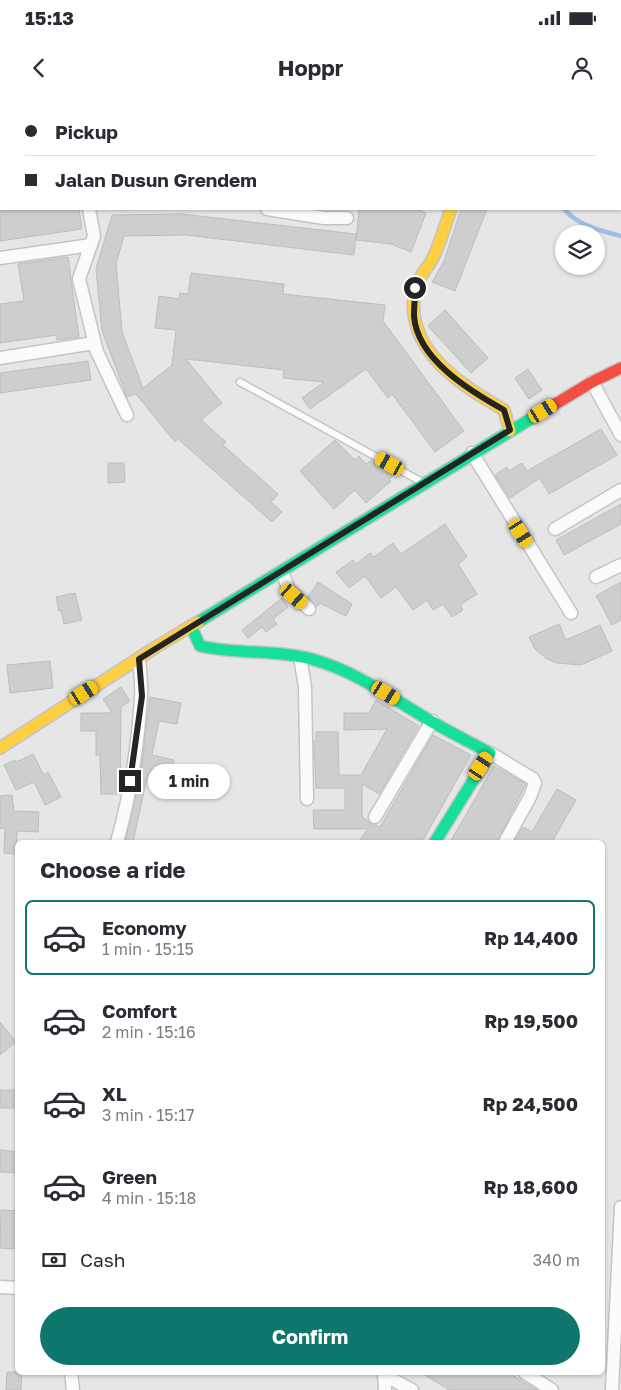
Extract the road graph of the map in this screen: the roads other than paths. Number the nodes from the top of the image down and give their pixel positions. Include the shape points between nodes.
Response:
1 (89, 210) edge
2 (273, 210) edge
3 (451, 210) edge
4 (346, 218) dead end
5 (91, 245) junction
6 (0, 258) edge
7 (94, 343) junction
8 (0, 358) edge
9 (621, 368) edge
10 (240, 382) dead end
11 (592, 382) junction
12 (126, 415) dead end
13 (510, 430) junction
14 (621, 435) edge
15 (472, 454) junction
16 (423, 482) junction
17 (621, 490) edge
18 (555, 529) dead end
19 (621, 565) edge
20 (282, 572) junction
21 (596, 577) dead end
22 (310, 609) dead end
23 (571, 613) dead end
24 (191, 626) junction
25 (300, 657) junction
26 (139, 659) junction
27 (432, 721) junction
28 (0, 748) edge
29 (490, 753) junction
30 (307, 799) dead end
31 (375, 817) dead end
32 (118, 840) edge
33 (436, 840) edge
34 (506, 840) edge
35 (621, 1207) edge
36 (0, 1287) edge
37 (15, 1288) edge
38 (71, 1375) edge
39 (384, 1375) edge
40 (386, 1375) edge
41 (529, 1375) edge
42 (73, 1390) edge
43 (384, 1390) edge
44 (412, 1390) edge
45 (552, 1390) edge
46 (612, 1390) edge

1 - 5 street via 94,236
2 - 4 street
3 - 13 main road via 434,257 415,288 414,317 421,341 439,364 468,388 504,410
5 - 6 street
5 - 7 street via 79,279
7 - 8 street
7 - 12 street
9 - 11 main road
10 - 16 lane
11 - 13 main road
11 - 14 street
13 - 15 main road
15 - 16 main road
15 - 23 street
16 - 20 main road
17 - 18 street
19 - 21 street
20 - 22 street via 289,590
20 - 24 main road
24 - 25 main road via 200,646
24 - 26 main road
25 - 27 main road via 317,660 362,679
25 - 30 street via 305,687
26 - 28 main road
26 - 32 street via 142,696 136,748
27 - 29 main road
27 - 31 street
29 - 33 main road
29 - 34 street via 535,783
35 - 46 street
36 - 37 street
38 - 42 street
39 - 43 street
40 - 44 street
41 - 45 street

